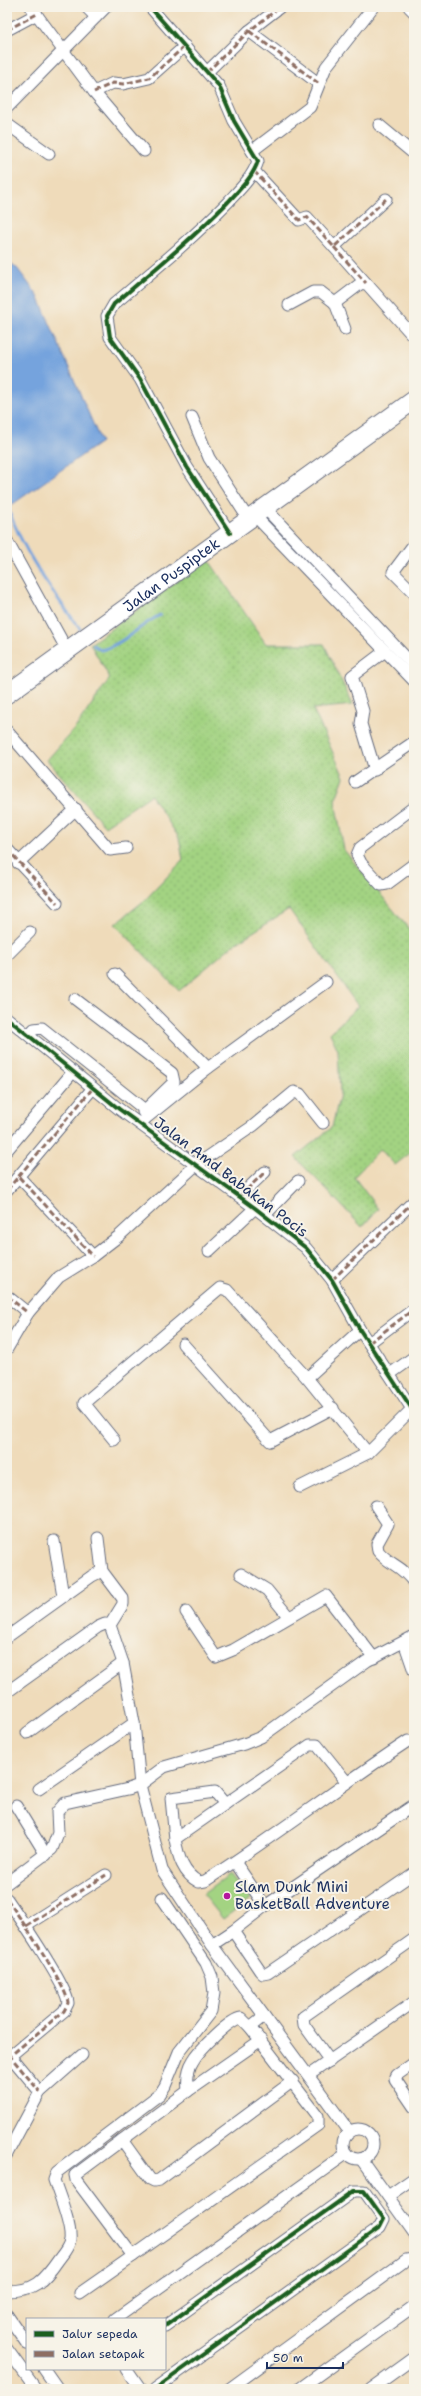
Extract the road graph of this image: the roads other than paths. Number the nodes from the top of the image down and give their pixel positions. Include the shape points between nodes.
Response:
1 (86, 7) edge
2 (106, 7) edge
3 (150, 7) edge
4 (280, 7) edge
5 (373, 7) edge
6 (409, 7) edge
7 (34, 11) edge
8 (414, 12) edge
9 (96, 17) junction
10 (7, 30) edge
11 (249, 31) junction
12 (185, 46) junction
13 (64, 50) junction
14 (207, 72) junction
15 (318, 83) junction
16 (94, 92) junction
17 (7, 108) edge
18 (7, 124) edge
19 (379, 125) dead end
20 (144, 151) dead end
21 (252, 151) junction
22 (49, 154) dead end
23 (414, 154) edge
24 (254, 171) junction
25 (386, 199) dead end
26 (334, 247) junction
27 (366, 283) junction
28 (335, 303) junction
29 (289, 305) dead end
30 (344, 329) dead end
31 (414, 337) edge
32 (414, 400) edge
33 (192, 417) dead end
34 (257, 515) junction
35 (230, 533) junction
36 (7, 541) edge
37 (414, 544) edge
38 (414, 593) edge
39 (350, 598) junction
40 (342, 607) junction
41 (67, 650) junction
42 (385, 651) junction
43 (414, 666) edge
44 (414, 681) edge
45 (7, 694) edge
46 (7, 731) edge
47 (414, 742) edge
48 (375, 770) junction
49 (356, 782) dead end
50 (414, 807) edge
51 (76, 810) junction
52 (126, 848) dead end
53 (7, 849) edge
54 (18, 862) junction
55 (414, 864) edge
56 (57, 903) dead end
57 (30, 932) dead end
58 (7, 955) edge
59 (115, 974) dead end
60 (326, 982) dead end
61 (76, 999) dead end
62 (7, 1018) edge
63 (29, 1035) junction
64 (208, 1068) junction
65 (73, 1072) junction
66 (93, 1088) junction
67 (146, 1110) junction
68 (138, 1122) junction
69 (323, 1123) dead end
70 (7, 1150) edge
71 (196, 1165) junction
72 (265, 1172) dead end
73 (19, 1178) junction
74 (298, 1181) dead end
75 (7, 1190) edge
76 (240, 1196) junction
77 (414, 1201) edge
78 (255, 1208) junction
79 (264, 1215) junction
80 (209, 1251) dead end
81 (93, 1256) junction
82 (332, 1280) junction
83 (7, 1296) edge
84 (414, 1310) edge
85 (28, 1313) junction
86 (360, 1330) junction
87 (369, 1343) junction
88 (183, 1344) dead end
89 (7, 1349) edge
90 (414, 1358) edge
91 (390, 1374) junction
92 (307, 1378) junction
93 (333, 1408) junction
94 (413, 1410) edge
95 (114, 1440) dead end
96 (368, 1453) junction
97 (300, 1487) dead end
98 (376, 1506) dead end
99 (98, 1538) dead end
100 (54, 1541) dead end
101 (102, 1571) junction
102 (241, 1574) dead end
103 (414, 1583) edge
104 (63, 1596) junction
105 (186, 1612) dead end
106 (288, 1616) junction
107 (110, 1625) junction
108 (414, 1636) edge
109 (7, 1637) edge
110 (404, 1642) junction
111 (374, 1658) junction
112 (123, 1663) junction
113 (414, 1670) edge
114 (7, 1692) edge
115 (134, 1723) junction
116 (26, 1733) dead end
117 (408, 1741) dead end
118 (346, 1782) junction
119 (140, 1785) junction
120 (39, 1789) dead end
121 (225, 1804) junction
122 (414, 1805) edge
123 (16, 1806) dead end
124 (175, 1839) junction
125 (46, 1855) junction
126 (235, 1862) junction
127 (414, 1873) edge
128 (106, 1875) dead end
129 (7, 1883) edge
130 (162, 1898) dead end
131 (7, 1899) edge
132 (265, 1906) junction
133 (26, 1926) junction
134 (233, 1931) junction
135 (414, 1939) edge
136 (212, 1945) junction
137 (414, 2002) edge
138 (264, 2016) junction
139 (250, 2027) junction
140 (261, 2040) junction
141 (82, 2054) dead end
142 (8, 2055) edge
143 (330, 2061) junction
144 (414, 2063) edge
145 (309, 2075) junction
146 (292, 2082) junction
147 (188, 2091) junction
148 (40, 2092) junction
149 (414, 2107) edge
150 (349, 2131) junction
151 (122, 2140) junction
152 (7, 2154) edge
153 (346, 2154) junction
154 (361, 2159) junction
155 (414, 2178) edge
156 (388, 2196) junction
157 (414, 2234) edge
158 (133, 2256) junction
159 (414, 2259) edge
160 (7, 2291) edge
161 (80, 2293) dead end
162 (414, 2306) edge
163 (7, 2315) edge
164 (116, 2318) edge
165 (166, 2325) edge
166 (26, 2343) edge
167 (7, 2349) edge
168 (414, 2358) edge
169 (44, 2370) edge
170 (46, 2370) edge
171 (127, 2370) edge
172 (33, 2385) edge
173 (58, 2389) edge
174 (140, 2389) edge
175 (156, 2389) edge
176 (229, 2389) edge
177 (299, 2389) edge
178 (371, 2389) edge

1 - 9 street
2 - 9 street
3 - 12 street
4 - 11 street
5 - 15 street via 328,63
6 - 8 street
7 - 10 street
7 - 13 street
9 - 13 street
11 - 14 street
11 - 15 street
12 - 14 street
12 - 16 street via 149,78 113,84
13 - 16 street
13 - 17 street
14 - 21 street via 219,86 234,121
15 - 21 street via 313,102 306,112
16 - 20 street
18 - 22 street
19 - 23 street
21 - 24 street via 258,161
24 - 26 street via 299,220 307,217
24 - 35 street via 188,242 114,304 107,316 110,338 140,379 187,467
25 - 26 street
26 - 27 street
27 - 28 street via 360,284
27 - 31 street
28 - 29 street via 321,292 313,292
28 - 30 street
32 - 34 main road, Jalan Puspiptek
33 - 34 street via 209,458
34 - 35 main road, Jalan Puspiptek
34 - 39 street
34 - 40 street
35 - 41 main road, Jalan Puspiptek
36 - 41 street
37 - 38 street via 393,572
39 - 40 street
39 - 43 street
40 - 42 street
41 - 45 main road, Jalan Puspiptek
42 - 44 street
42 - 48 street via 352,676 363,711 361,724
46 - 51 street
47 - 48 street
48 - 49 street
50 - 55 street via 360,848 357,855 381,885 387,884
51 - 52 street via 110,850
51 - 54 street
53 - 54 street
54 - 56 street
57 - 58 street
59 - 64 street
60 - 64 street
61 - 67 street via 172,1073 174,1082
62 - 63 street, Jalan Amd Babakan Pocis
63 - 65 street, Jalan Amd Babakan Pocis
63 - 67 street via 34,1029 42,1028
64 - 68 street
65 - 66 street, Jalan Amd Babakan Pocis
65 - 70 street
66 - 68 street, Jalan Amd Babakan Pocis
66 - 73 street
67 - 68 street
68 - 71 street, Jalan Amd Babakan Pocis
69 - 71 street via 300,1094 294,1092 253,1126
71 - 76 street, Jalan Amd Babakan Pocis
71 - 81 street via 136,1222
72 - 76 street
73 - 75 street
73 - 81 street
74 - 79 street
76 - 78 street, Jalan Amd Babakan Pocis
77 - 82 street
78 - 79 street, Jalan Amd Babakan Pocis
78 - 80 street
79 - 82 street, Jalan Amd Babakan Pocis via 306,1248
81 - 85 street via 59,1277
82 - 86 street, Jalan Amd Babakan Pocis
83 - 85 street
84 - 87 street
85 - 89 street
86 - 87 street, Jalan Amd Babakan Pocis
86 - 92 street
87 - 91 street, Jalan Amd Babakan Pocis
88 - 93 street via 270,1441
90 - 91 street
91 - 94 street, Jalan Amd Babakan Pocis
92 - 93 street
92 - 95 street via 227,1290 220,1288 84,1403
93 - 96 street
94 - 96 street
96 - 97 street via 307,1486
98 - 103 street via 388,1524 377,1544 378,1551 386,1559 400,1566
99 - 101 street
100 - 104 street
101 - 104 street
101 - 107 street via 123,1599 123,1604
102 - 106 street via 267,1590
104 - 109 street
105 - 106 street via 216,1657 233,1650
106 - 111 street via 326,1596
107 - 112 street
107 - 114 street via 98,1627
108 - 110 street
110 - 111 street
110 - 113 street
111 - 119 street via 261,1737 164,1767
112 - 115 street
112 - 116 street
115 - 119 street
115 - 120 street
117 - 118 street
118 - 121 street via 317,1745 310,1745
118 - 126 street
119 - 125 street via 99,1797 65,1803 57,1812 58,1833
119 - 136 street via 162,1870
121 - 124 street
121 - 124 street via 215,1792 171,1798
122 - 132 street
123 - 125 street
124 - 126 street via 180,1863 199,1882
125 - 129 street
126 - 132 street
127 - 134 street via 268,1973 263,1974 260,1971
128 - 133 street
130 - 160 street via 210,1970 214,1993 211,2011 179,2052 160,2094 57,2172 54,2180 70,2233 68,2246 50,2273 36,2285 27,2290
131 - 133 street
132 - 134 street
133 - 142 street via 68,2003 64,2011
134 - 136 street
135 - 143 street via 302,2019
136 - 138 street
137 - 143 street
138 - 139 street
138 - 145 street
139 - 140 street
139 - 147 street via 241,2018 232,2020 197,2055 188,2071
140 - 146 street
140 - 147 street
141 - 148 street
142 - 148 street
143 - 145 street
144 - 149 street via 395,2079
145 - 150 street
146 - 151 street via 159,2180 150,2179
146 - 158 street via 318,2116 318,2126
147 - 151 street
148 - 152 street
150 - 153 street via 342,2142
150 - 154 street via 363,2129 371,2135 372,2149
151 - 158 street via 74,2177
153 - 154 street via 353,2159
153 - 164 street
154 - 156 street
155 - 156 street
156 - 157 street
158 - 161 street
159 - 176 street via 406,2260
162 - 177 street
163 - 166 street
165 - 175 street via 354,2191 364,2190 382,2215 384,2222 380,2227
167 - 172 street
168 - 178 street
169 - 172 street
170 - 173 street
171 - 174 street

